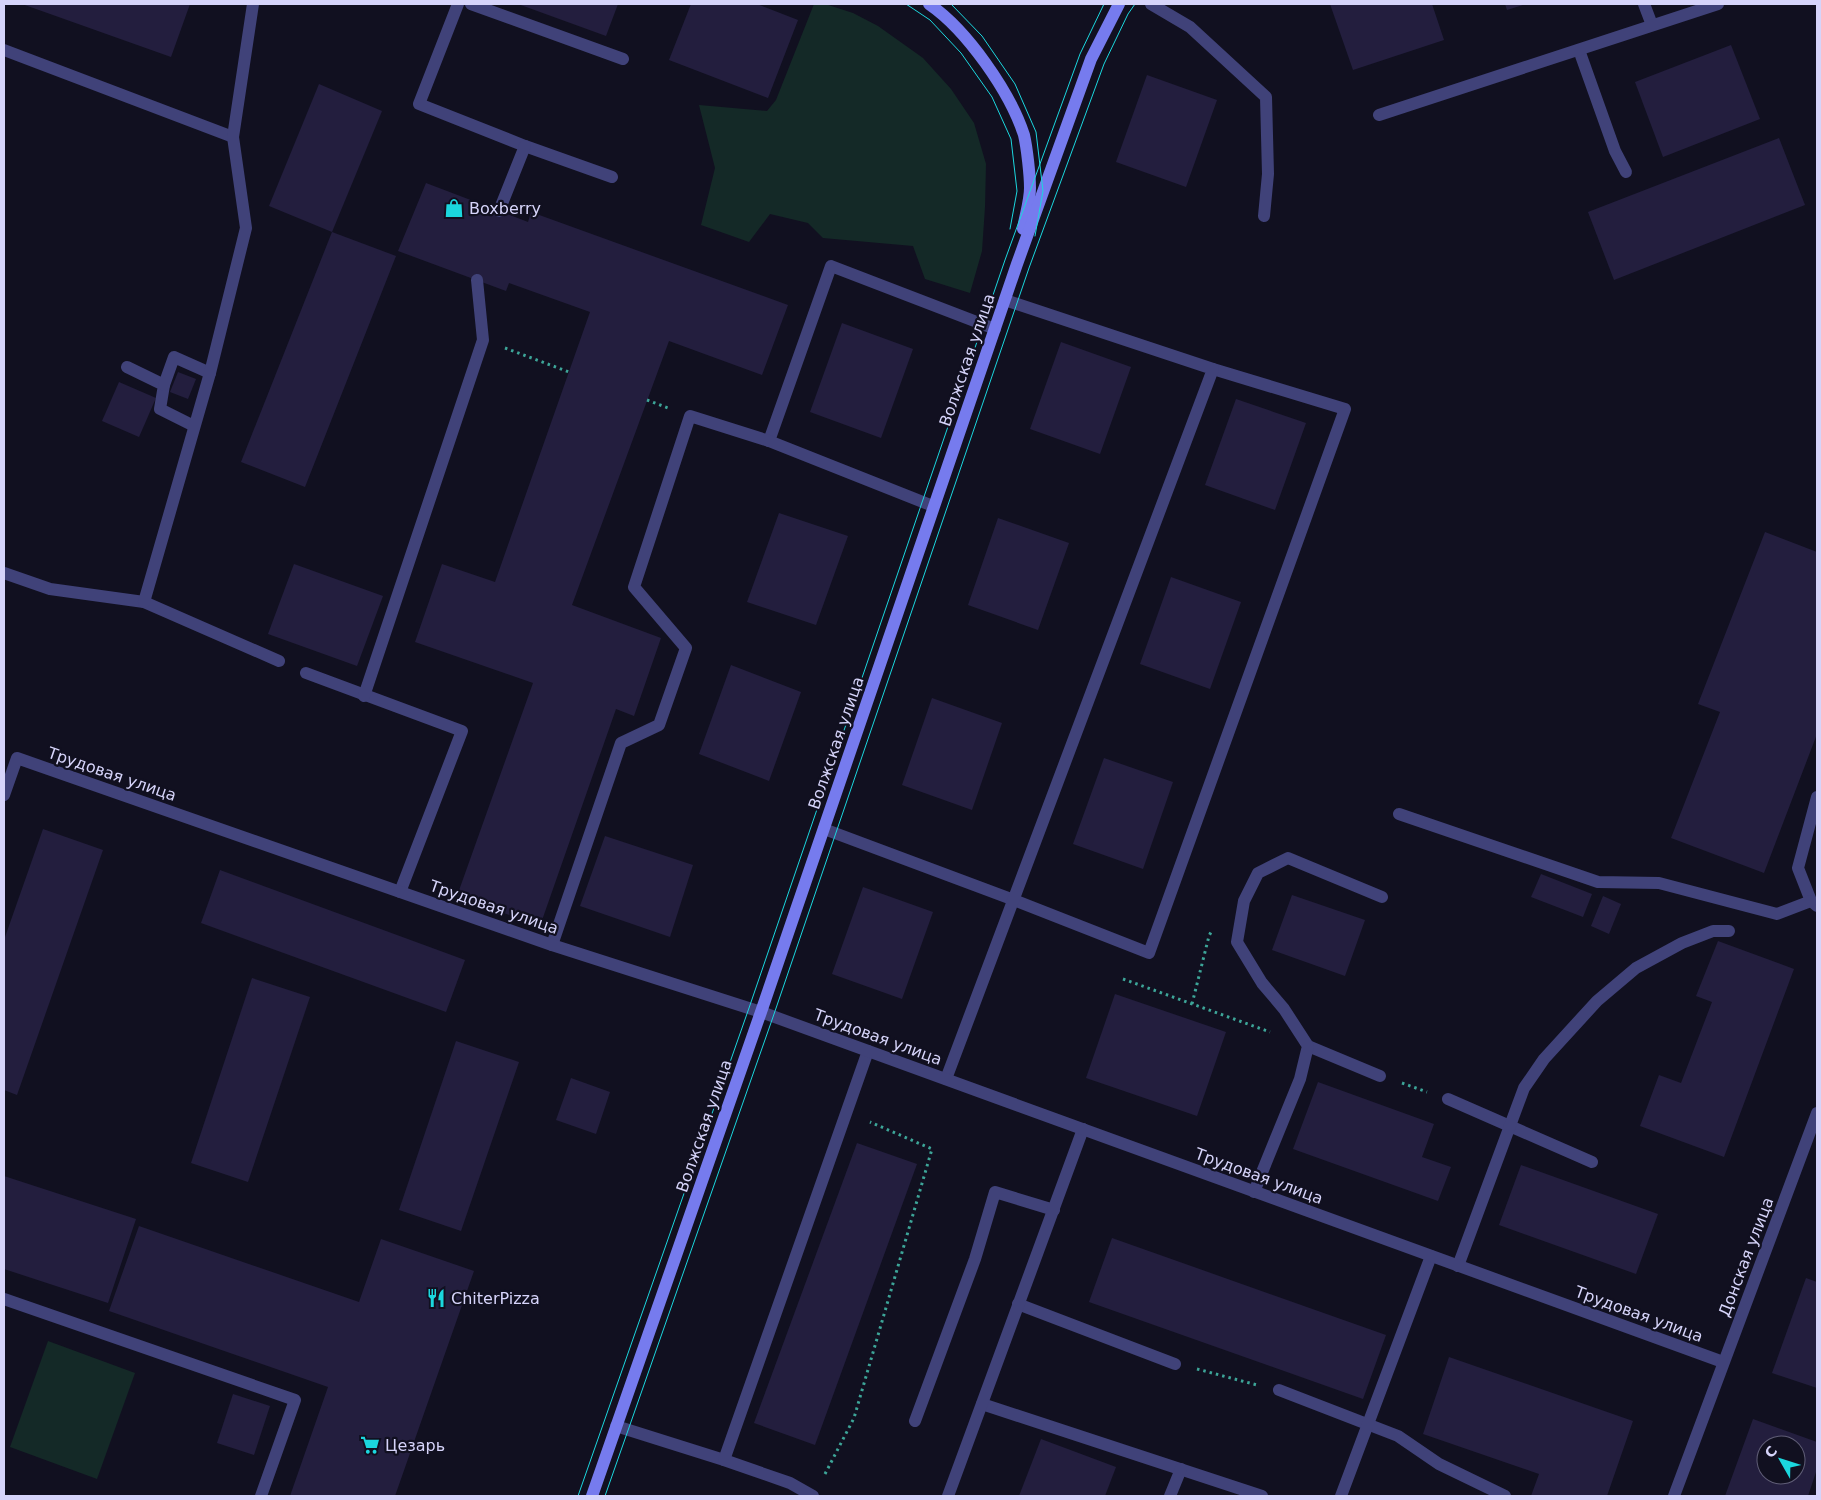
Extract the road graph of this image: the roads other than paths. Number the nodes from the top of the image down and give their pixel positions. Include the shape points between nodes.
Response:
1 (253, 4) edge
2 (458, 4) edge
3 (471, 4) edge
4 (929, 4) edge
5 (1119, 4) edge
6 (1151, 4) edge
7 (1644, 4) edge
8 (1718, 4) edge
9 (1652, 25) junction
10 (4, 50) edge
11 (1579, 50) junction
12 (623, 59) dead end
13 (1378, 115) dead end
14 (233, 137) junction
15 (525, 146) junction
16 (1626, 172) dead end
17 (612, 177) dead end
18 (499, 211) dead end
19 (1264, 216) dead end
20 (1017, 264) junction
21 (477, 280) dead end
22 (1005, 300) junction
23 (995, 329) junction
24 (127, 367) dead end
25 (1214, 369) junction
26 (210, 373) junction
27 (164, 384) junction
28 (194, 426) junction
29 (769, 441) junction
30 (934, 506) junction
31 (4, 573) edge
32 (144, 602) junction
33 (279, 661) dead end
34 (306, 673) dead end
35 (364, 696) junction
36 (4, 795) edge
37 (1817, 797) edge
38 (1399, 814) dead end
39 (824, 830) junction
40 (400, 892) junction
41 (1382, 897) dead end
42 (1014, 900) junction
43 (1814, 904) edge
44 (1729, 931) dead end
45 (552, 945) junction
46 (761, 1012) junction
47 (1308, 1046) junction
48 (868, 1051) junction
49 (1380, 1076) road end
50 (946, 1080) junction
51 (1448, 1099) road end
52 (1817, 1114) edge
53 (1510, 1126) junction
54 (1083, 1130) junction
55 (1592, 1162) dead end
56 (1254, 1192) junction
57 (1054, 1210) junction
58 (1431, 1256) junction
59 (1458, 1266) junction
60 (4, 1299) edge
61 (1018, 1304) junction
62 (1723, 1362) junction
63 (1175, 1364) road end
64 (1279, 1390) road end
65 (982, 1404) junction
66 (916, 1421) dead end
67 (1368, 1424) junction
68 (616, 1426) junction
69 (724, 1460) junction
70 (1181, 1469) junction
71 (261, 1496) edge
72 (592, 1496) edge
73 (813, 1496) edge
74 (948, 1496) edge
75 (1170, 1496) edge
76 (1262, 1496) edge
77 (1342, 1496) edge
78 (1505, 1496) edge
79 (1674, 1496) edge

1 - 14 street
2 - 15 street via 419,104
3 - 12 street
4 - 20 street via 939,10 971,44 1004,90 1024,136 1030,189
5 - 20 street, Волжская улица via 1092,59
6 - 19 street via 1190,27 1266,97 1268,174
7 - 9 street
8 - 9 street
9 - 11 street
10 - 14 street
11 - 13 street
11 - 16 street
14 - 26 street via 246,228
15 - 17 street
15 - 18 street
20 - 22 street, Волжская улица
21 - 35 street via 484,340
22 - 23 street, Волжская улица
22 - 25 street
23 - 29 street via 831,266
23 - 30 street, Волжская улица
24 - 27 street
25 - 42 street
25 - 42 street via 1345,409 1149,953
26 - 27 street via 174,357
26 - 28 street
27 - 28 street via 160,409
28 - 32 street
29 - 30 street
29 - 45 street via 690,416 634,587 686,648 659,725 621,742
30 - 39 street, Волжская улица
31 - 32 street via 50,589
32 - 33 street
34 - 35 street
35 - 40 street via 462,731
36 - 40 street, Трудовая улица via 17,758
37 - 43 street via 1798,868
38 - 43 street via 1598,882 1659,883 1777,914
39 - 42 street
39 - 46 street, Волжская улица
40 - 45 street, Трудовая улица
41 - 47 street via 1288,858 1258,873 1244,901 1236,942
42 - 50 street
44 - 53 street via 1713,932 1682,943 1636,968 1597,1001 1544,1059 1524,1088
45 - 46 street, Трудовая улица
46 - 48 street, Трудовая улица
46 - 68 street, Волжская улица
47 - 49 street
47 - 56 street via 1300,1079
48 - 50 street, Трудовая улица
48 - 69 street
50 - 54 street, Трудовая улица
51 - 53 street
52 - 62 street, Донская улица
53 - 55 street
53 - 59 street
54 - 56 street, Трудовая улица
54 - 57 street
56 - 58 street, Трудовая улица
57 - 61 street
57 - 66 street via 995,1192 976,1259
58 - 59 street, Трудовая улица
58 - 67 street
59 - 62 street, Трудовая улица
60 - 71 street via 295,1400
61 - 63 street
61 - 65 street
62 - 79 street, Донская улица
64 - 67 street
65 - 70 street
65 - 74 street
67 - 77 street
67 - 78 street via 1398,1436 1439,1464
68 - 69 street
68 - 72 street, Волжская улица
69 - 73 street via 790,1483
70 - 75 street
70 - 76 street

